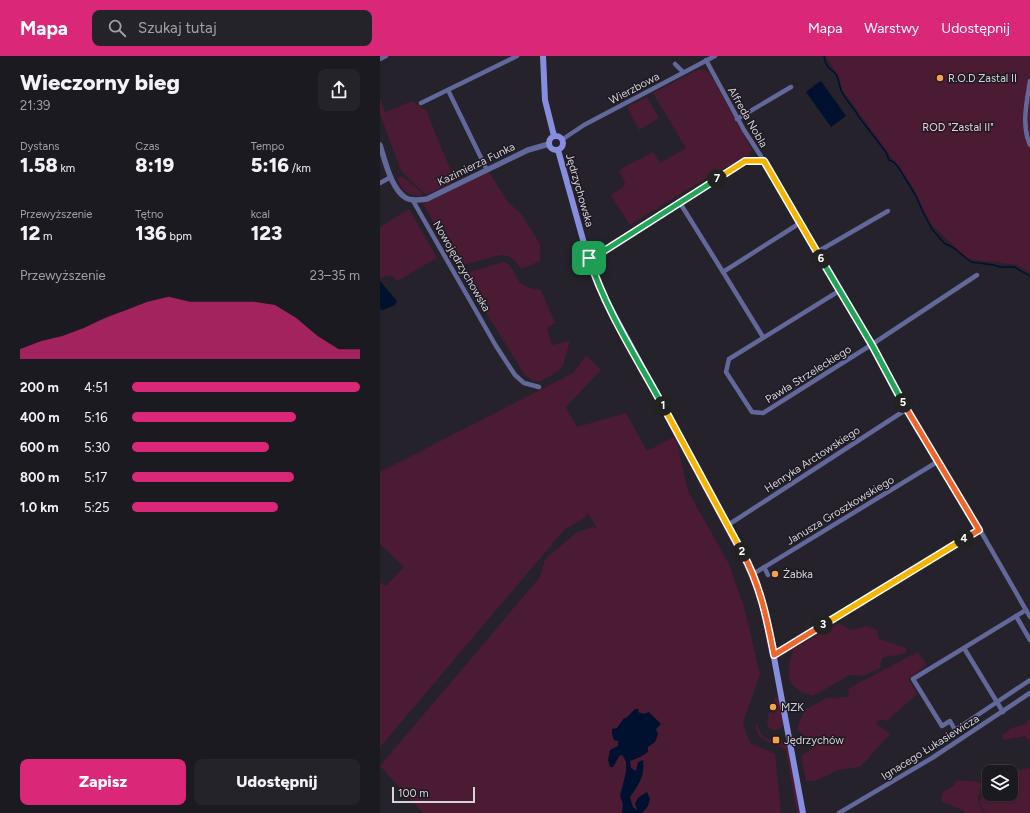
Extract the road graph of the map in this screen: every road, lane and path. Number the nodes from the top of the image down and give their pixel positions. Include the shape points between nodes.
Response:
1 (386, 56) edge
2 (517, 56) edge
3 (543, 56) edge
4 (715, 56) edge
5 (380, 59) edge
6 (706, 60) junction
7 (675, 64) dead end
8 (683, 72) junction
9 (1030, 81) edge
10 (791, 87) dead end
11 (448, 90) junction
12 (420, 103) dead end
13 (737, 119) junction
14 (554, 136) junction
15 (563, 139) junction
16 (549, 144) junction
17 (380, 145) edge
18 (1030, 145) edge
19 (558, 150) junction
20 (764, 161) junction
21 (487, 170) junction
22 (391, 177) junction
23 (380, 183) edge
24 (412, 199) junction
25 (680, 203) junction
26 (888, 211) dead end
27 (800, 223) junction
28 (817, 252) junction
29 (589, 258) junction
30 (724, 272) junction
31 (977, 275) dead end
32 (839, 291) junction
33 (763, 337) junction
34 (872, 345) junction
35 (539, 387) dead end
36 (907, 410) junction
37 (937, 462) junction
38 (728, 525) junction
39 (979, 530) junction
40 (764, 567) junction
41 (753, 574) junction
42 (768, 575) dead end
43 (1026, 610) junction
44 (1016, 616) junction
45 (1030, 616) edge
46 (1030, 640) edge
47 (964, 648) junction
48 (774, 655) junction
49 (1030, 680) edge
50 (1030, 693) edge
51 (997, 702) junction
52 (1003, 712) junction
53 (803, 813) edge
54 (839, 813) edge

1 - 5 street
2 - 11 street
3 - 14 main road via 545,100
4 - 6 street, Wierzbowa
6 - 8 street, Wierzbowa
6 - 13 street, Alfreda Nobla
7 - 8 street
8 - 15 street, Wierzbowa
9 - 18 street via 1025,117 1025,132
10 - 13 street
11 - 12 street
11 - 21 street
13 - 20 street, Alfreda Nobla
14 - 15 main road
14 - 16 main road via 550,138
15 - 19 main road via 564,145
16 - 19 main road via 551,148
16 - 21 street, Kazimierza Funka via 528,150
17 - 22 street, Nowojędrzychowska
19 - 29 main road, Jędrzychowska
20 - 25 street via 745,161
20 - 27 street, Alfreda Nobla
21 - 24 street, Kazimierza Funka via 427,199
22 - 23 street
22 - 24 street, Nowojędrzychowska via 399,192
24 - 35 street, Nowojędrzychowska via 515,375 524,383
25 - 29 street
25 - 30 street
26 - 28 street
27 - 28 street, Alfreda Nobla
27 - 30 street
28 - 32 street, Alfreda Nobla
29 - 38 main road, Jędrzychowska via 605,300
30 - 33 street
31 - 34 street
32 - 33 street, Pawła Strzeleckiego
32 - 34 street, Alfreda Nobla
33 - 34 street, Pawła Strzeleckiego via 729,359 726,372 752,412 763,413
34 - 36 street, Alfreda Nobla
36 - 37 street, Alfreda Nobla
36 - 38 street, Henryka Arctowskiego
37 - 39 street, Alfreda Nobla
37 - 40 street, Janusza Groszkowskiego
38 - 41 main road, Jędrzychowska
39 - 43 street, Alfreda Nobla
39 - 48 street
40 - 41 street, Janusza Groszkowskiego
40 - 42 street
41 - 48 main road, Jędrzychowska via 764,606
43 - 44 street
43 - 45 street, Alfreda Nobla
44 - 46 street
44 - 47 street
47 - 51 street
47 - 51 street via 913,679 942,726 950,721 955,730
48 - 53 main road, Jędrzychowska
49 - 51 street
50 - 52 street, Ignacego Łukasiewicza
51 - 52 street
52 - 54 street, Ignacego Łukasiewicza

